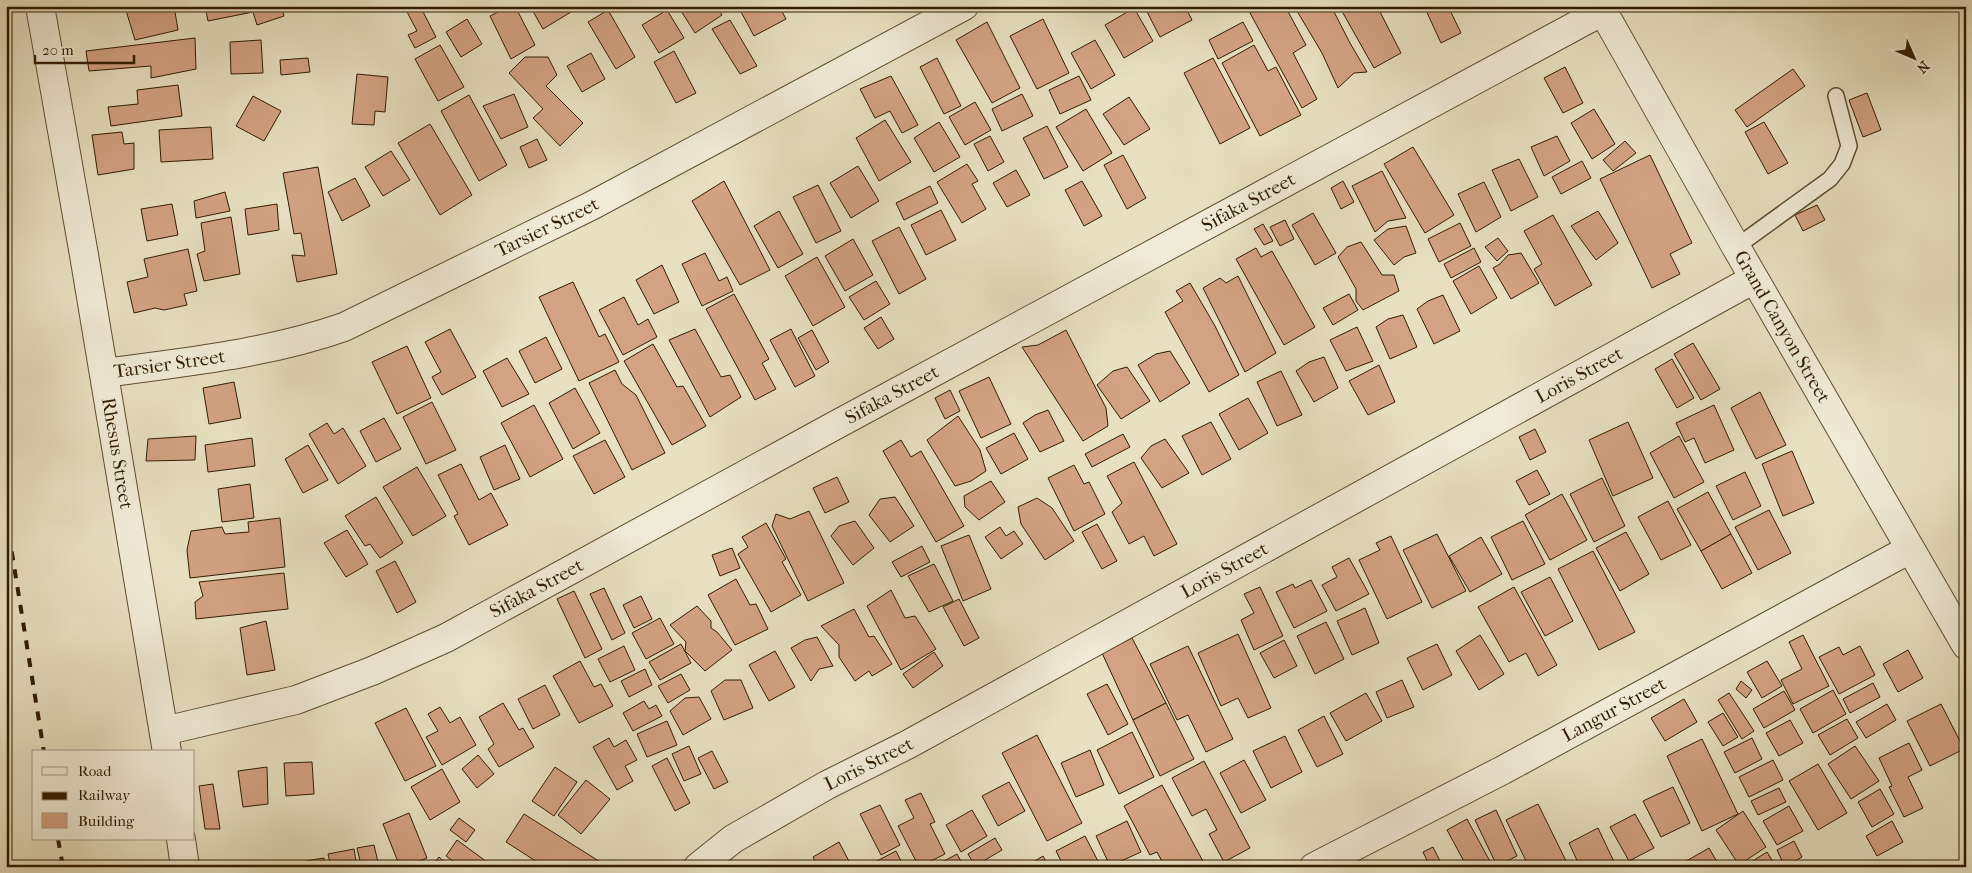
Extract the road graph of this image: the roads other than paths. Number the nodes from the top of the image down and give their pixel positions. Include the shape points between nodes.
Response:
1 (40, 6) edge
2 (964, 6) edge
3 (1602, 9) edge
4 (1836, 96) dead end
5 (1736, 248) junction
6 (1754, 279) junction
7 (104, 372) junction
8 (1910, 549) junction
9 (1966, 645) edge
10 (165, 742) edge
11 (181, 840) edge
12 (185, 867) edge
13 (698, 867) edge
14 (1314, 867) edge

1 - 7 street, Rhesus Street
2 - 7 street, Tarsier Street via 591,206 344,327 308,340 192,361
3 - 5 street, Grand Canyon Street
3 - 10 street, Sifaka Street via 446,638 296,700
4 - 5 lane via 1849,146 1842,164 1830,180
5 - 6 street, Grand Canyon Street
6 - 8 street, Grand Canyon Street
6 - 13 street, Loris Street via 819,790 733,839
7 - 10 street, Rhesus Street
8 - 9 street, Grand Canyon Street
8 - 14 street, Langur Street via 1503,770
11 - 12 street

